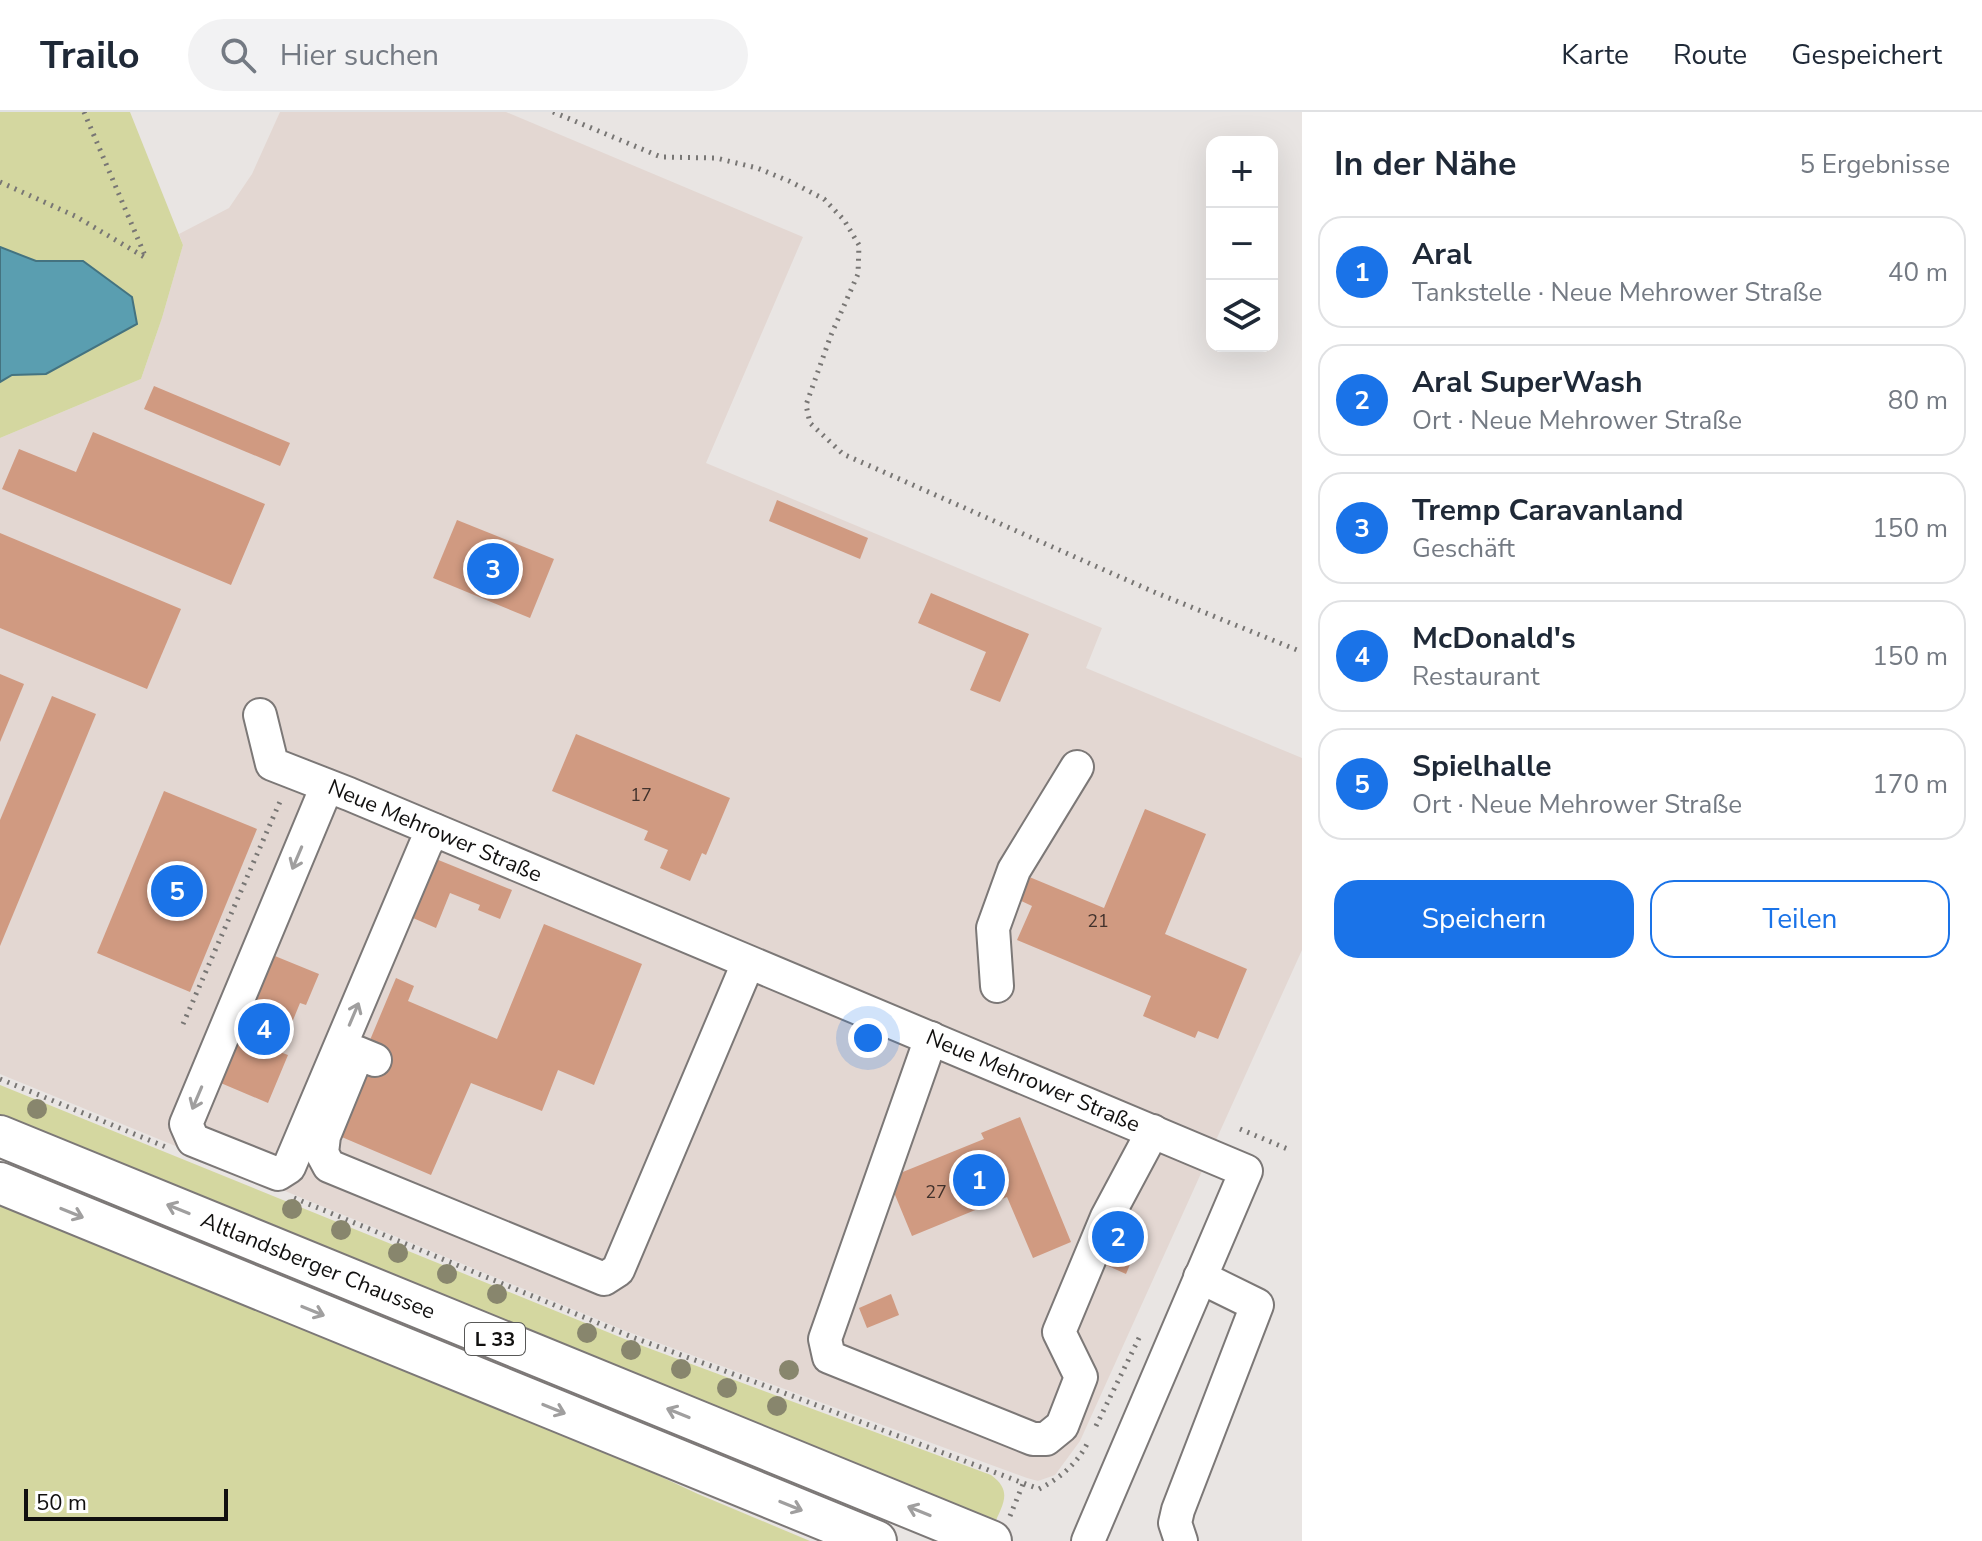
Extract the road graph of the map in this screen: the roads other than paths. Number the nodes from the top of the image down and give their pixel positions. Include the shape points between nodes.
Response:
1 (260, 715) dead end
2 (1077, 767) dead end
3 (327, 786) junction
4 (434, 830) junction
5 (748, 963) junction
6 (997, 986) dead end
7 (931, 1038) junction
8 (375, 1060) dead end
9 (1153, 1131) junction
10 (0, 1136) edge
11 (0, 1183) edge
12 (1200, 1277) junction
13 (876, 1541) edge
14 (991, 1541) edge
15 (1088, 1541) edge
16 (1181, 1541) edge

1 - 3 street, Neue Mehrower Straße via 272,764
2 - 6 street via 1008,885 993,928
3 - 4 street, Neue Mehrower Straße
3 -> 4 street via 186,1124 193,1140 278,1174 289,1167
4 - 5 street, Neue Mehrower Straße
5 - 7 street, Neue Mehrower Straße
5 - 8 street via 618,1270 604,1279 329,1166 322,1153 324,1136 358,1053
7 - 9 street, Neue Mehrower Straße
7 - 9 street via 825,1339 829,1357 1033,1439 1046,1439 1062,1426 1081,1377 1059,1332 1107,1217
9 - 12 street, Neue Mehrower Straße via 1246,1171
14 -> 10 main road, Altlandsberger Chaussee / L 33
11 -> 13 main road, Altlandsberger Chaussee / L 33
12 - 15 street, Neue Mehrower Straße
12 - 16 street via 1257,1305 1178,1510 1175,1523

